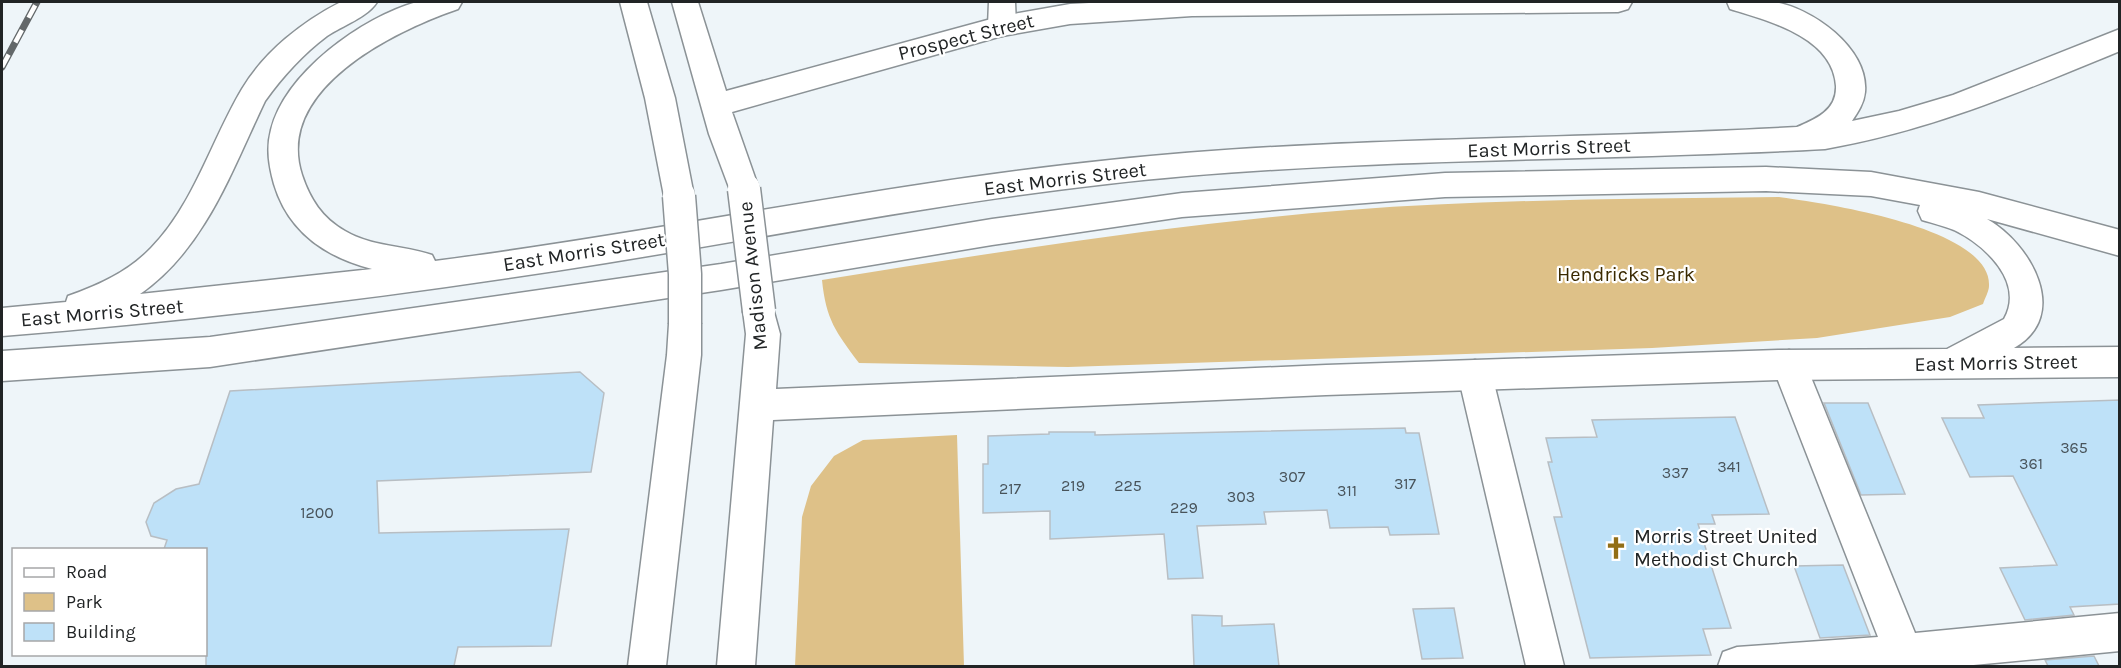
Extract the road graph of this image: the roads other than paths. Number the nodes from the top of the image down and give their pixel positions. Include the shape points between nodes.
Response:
1 (363, 2) edge
2 (448, 2) edge
3 (633, 2) edge
4 (685, 2) edge
5 (1543, 2) edge
6 (1618, 2) edge
7 (1740, 2) edge
8 (1273, 3) edge
9 (1002, 14) edge
10 (2120, 39) edge
11 (716, 105) junction
12 (1792, 139) junction
13 (1766, 179) junction
14 (2120, 243) edge
15 (510, 264) junction
16 (40, 320) junction
17 (2, 322) edge
18 (2120, 362) edge
19 (1947, 364) junction
20 (1789, 365) junction
21 (2, 366) edge
22 (1475, 375) junction
23 (758, 405) junction
24 (2120, 632) edge
25 (1906, 659) edge
26 (647, 666) edge
27 (736, 666) edge
28 (1545, 666) edge
29 (1737, 666) edge

1 - 16 main road via 306,38 266,76 188,228 159,263 105,298
2 - 15 main road via 412,12 368,34 319,75 301,98 285,135 282,160 287,182 311,224 355,253 434,266
3 - 26 main road, bridge via 660,98 683,223 684,355
4 - 11 main road, Madison Avenue
5 - 6 main road, Prospect Street
5 - 8 main road, Prospect Street
7 - 12 main road via 1800,22 1823,38 1847,68 1853,88 1847,108 1814,133
8 - 9 main road, Prospect Street
9 - 11 main road, Prospect Street
10 - 12 main road, East Morris Street via 1987,94 1911,119 1825,137
11 - 23 main road, Madison Avenue, bridge via 744,189 763,334
12 - 15 main road, East Morris Street via 1336,155 1111,172
13 - 14 main road, East Morris Street via 1897,187 1979,204
13 - 19 main road via 1898,201 1967,222 2007,252 2026,289 2025,311 2015,330
13 - 21 main road, East Morris Street via 1445,185 1182,205 325,337 210,352
15 - 16 main road, East Morris Street
16 - 17 main road, East Morris Street
18 - 19 main road, East Morris Street
19 - 20 main road, East Morris Street
20 - 22 main road, East Morris Street
20 - 25 main road
22 - 23 main road, East Morris Street
22 - 28 main road
23 - 27 main road, Madison Avenue
24 - 25 main road
25 - 29 main road

